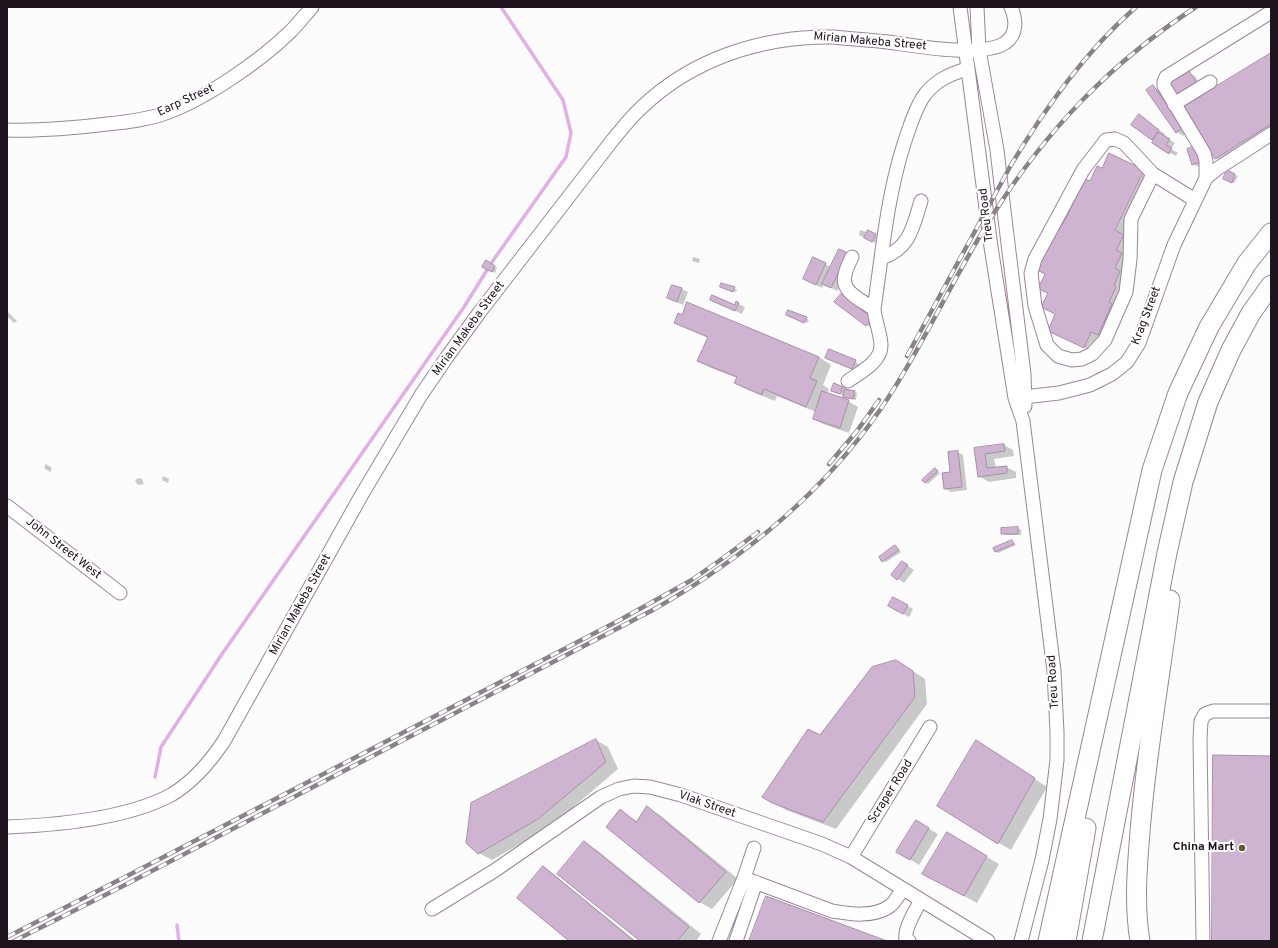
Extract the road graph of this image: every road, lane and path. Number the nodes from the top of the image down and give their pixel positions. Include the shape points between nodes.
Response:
1 (312, 7) edge
2 (960, 7) edge
3 (976, 7) edge
4 (1011, 7) edge
5 (1271, 12) edge
6 (965, 50) junction
7 (979, 50) junction
8 (967, 69) junction
9 (1210, 82) dead end
10 (1174, 104) junction
11 (7, 130) edge
12 (1271, 134) edge
13 (1153, 174) junction
14 (1206, 178) junction
15 (1198, 195) junction
16 (920, 201) dead end
17 (1271, 233) edge
18 (852, 257) dead end
19 (882, 258) junction
20 (1271, 285) edge
21 (874, 309) junction
22 (848, 381) dead end
23 (1020, 397) junction
24 (1183, 482) junction
25 (7, 506) edge
26 (120, 593) dead end
27 (1271, 711) edge
28 (930, 728) dead end
29 (1088, 764) junction
30 (7, 827) edge
31 (28, 827) junction
32 (7, 835) edge
33 (754, 848) dead end
34 (851, 857) junction
35 (744, 878) junction
36 (756, 882) junction
37 (903, 889) junction
38 (921, 900) junction
39 (432, 909) dead end
40 (719, 941) edge
41 (736, 941) edge
42 (909, 941) edge
43 (988, 941) edge
44 (1021, 941) edge
45 (1048, 941) edge
46 (1066, 941) edge
47 (1092, 941) edge
48 (1140, 941) edge
49 (1203, 941) edge

1 - 11 street, Earp Street via 290,32 227,81 163,114 86,127
2 - 6 street, Treu Road
3 - 7 street, Treu Road
4 - 7 street, Mirian Makeba Street via 1015,24 1010,37 1002,44
5 - 10 street via 1166,78 1164,86
6 - 7 street, Mirian Makeba Street
6 - 8 street, Treu Road
6 - 31 street, Mirian Makeba Street via 812,36 769,42 721,56 698,67 642,106 611,142 479,313 421,395 361,496 224,741 208,764 172,794 134,809 85,820
7 - 23 street, Treu Road via 997,150 1024,374
8 - 19 street via 938,81 925,94 916,110 893,183
8 - 23 street, Treu Road via 992,254
9 - 10 street
10 - 14 street via 1204,153
12 - 14 street
13 - 13 street via 1124,143 1115,139 1106,140 1083,170 1035,259 1031,273 1035,306 1047,345 1058,356 1072,360 1082,359 1092,354 1104,340 1126,292 1131,219
13 - 15 street
14 - 15 street, Krag Street
15 - 23 street, Krag Street via 1174,245 1139,343 1127,362 1112,374 1090,385 1059,393
16 - 19 street via 912,232 906,241 896,251
17 - 29 highway via 1247,263 1209,328 1178,393 1163,436 1152,470
18 - 21 street via 844,276 844,284 848,290
19 - 21 street
20 - 24 highway via 1230,350 1208,402
21 - 22 street via 880,353 872,364
23 - 44 street, Treu Road via 1025,410 1023,421 1054,664 1058,732 1050,819
24 - 47 highway
24 - 48 highway via 1183,508 1143,800 1137,865
25 - 26 street, John Street West
27 - 49 street via 1213,711 1205,714 1201,721
28 - 34 street, Scraper Road
29 - 45 highway
29 - 46 highway via 1086,826
30 - 31 street, Mirian Makeba Street
31 - 32 street, Mirian Makeba Street
33 - 35 street
34 - 37 street, Vlak Street
34 - 39 street, Vlak Street via 822,844 681,795 650,787 634,786 601,797 494,871
35 - 36 street
35 - 40 street
36 - 37 street via 832,911 859,914 880,911 891,906
36 - 41 street
37 - 38 street, Vlak Street
38 - 42 street via 911,917 905,935
38 - 43 street, Vlak Street

